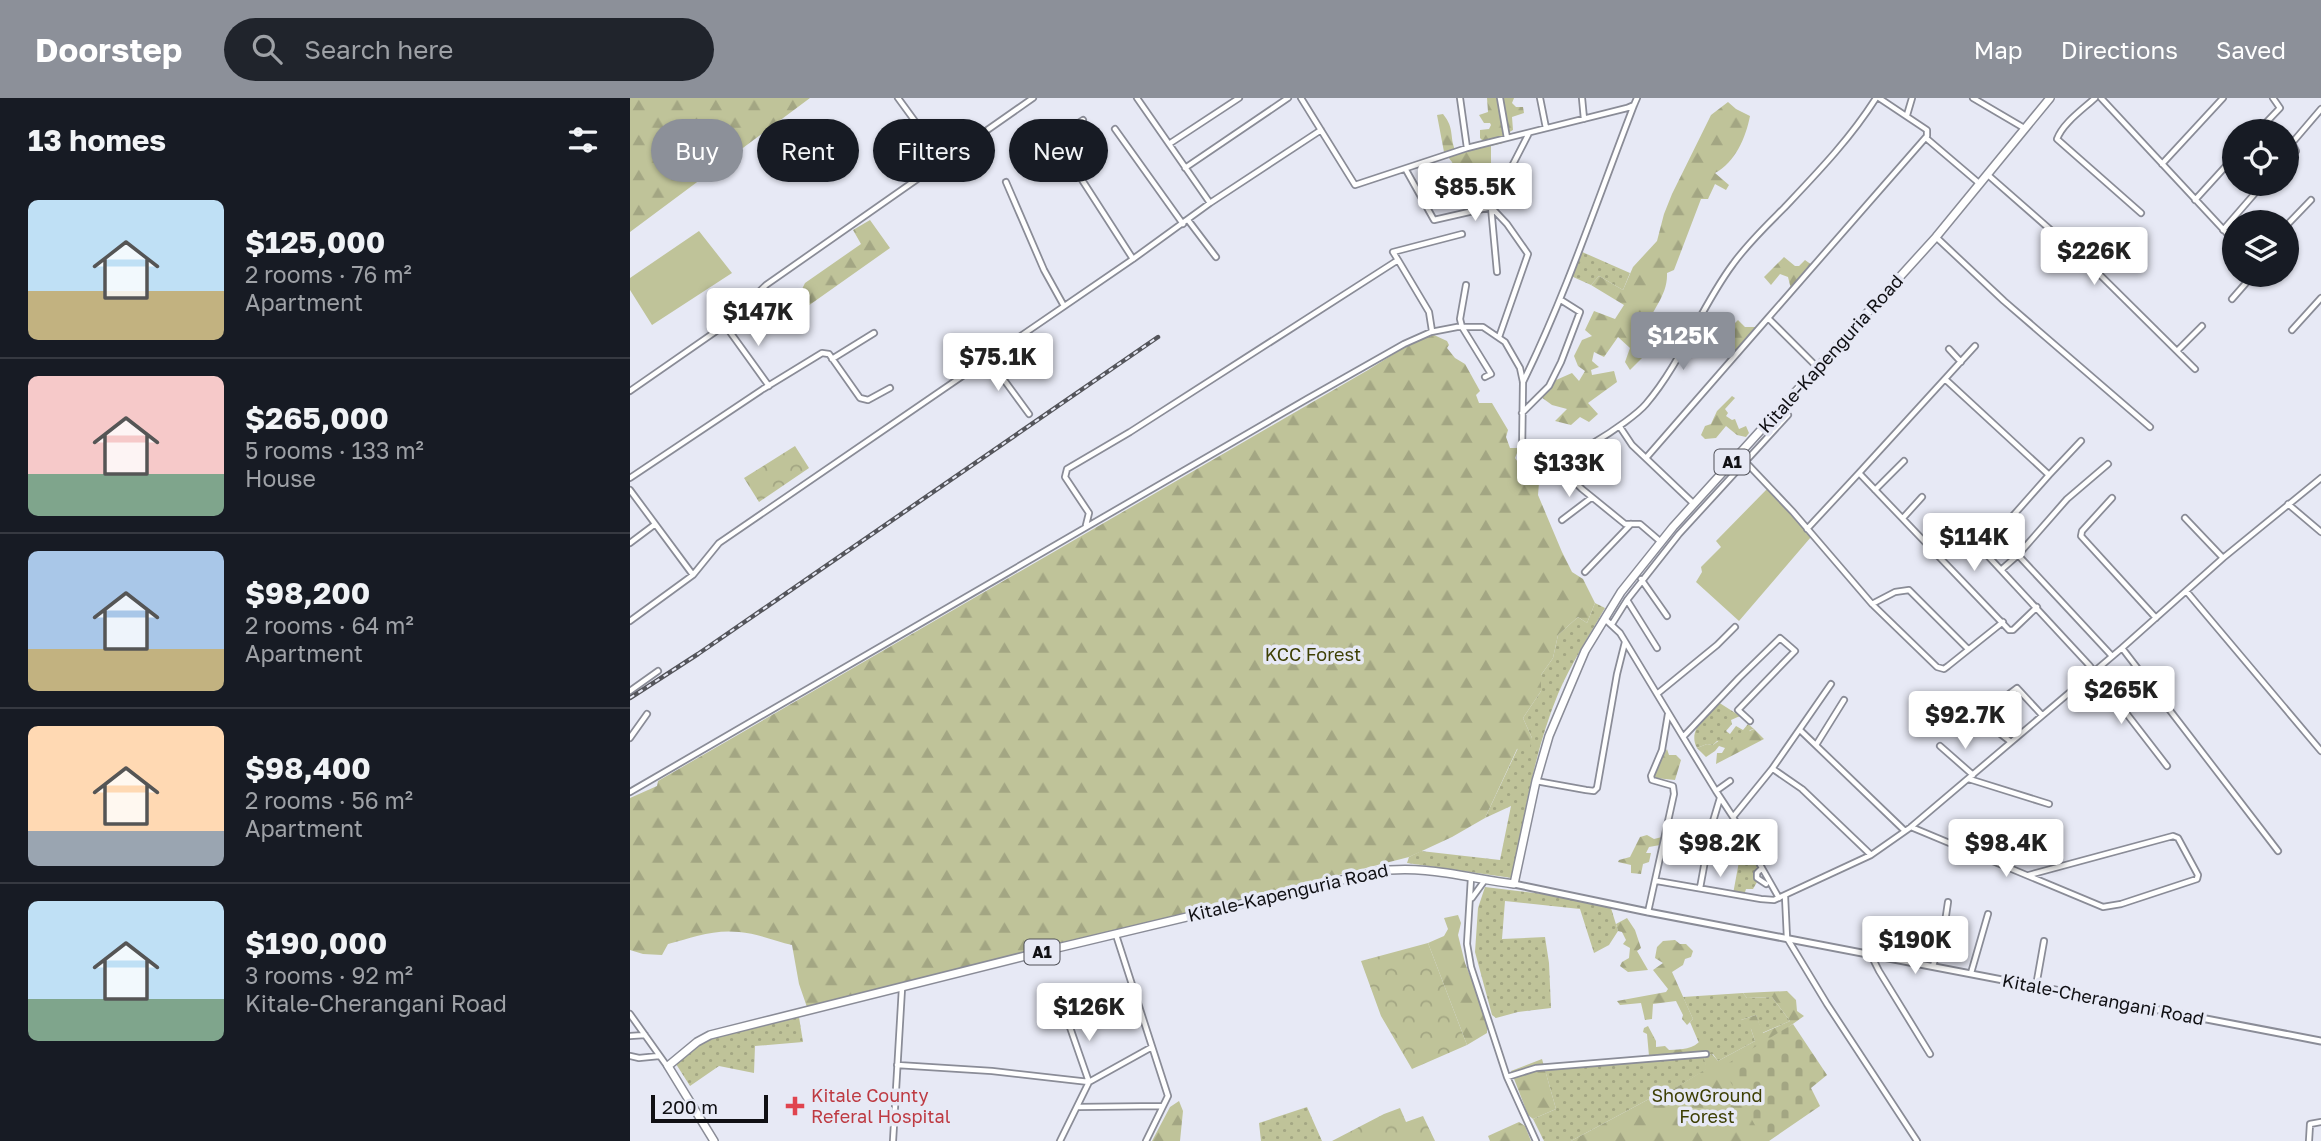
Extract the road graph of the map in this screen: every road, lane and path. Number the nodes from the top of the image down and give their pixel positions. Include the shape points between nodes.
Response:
1 (898, 98) edge
2 (1033, 98) edge
3 (1137, 98) edge
4 (1239, 98) edge
5 (1288, 98) edge
6 (1301, 98) edge
7 (1460, 98) edge
8 (1500, 98) edge
9 (1540, 98) edge
10 (1582, 98) edge
11 (1637, 98) edge
12 (1878, 98) edge
13 (1912, 98) edge
14 (1973, 98) edge
15 (2050, 98) edge
16 (2223, 98) edge
17 (2273, 98) edge
18 (2094, 99) edge
19 (1634, 105) junction
20 (2321, 108) edge
21 (1907, 115) junction
22 (913, 119) edge
23 (1584, 119) junction
24 (2269, 119) edge
25 (995, 125) edge
26 (1546, 128) junction
27 (1115, 129) dead end
28 (2025, 129) junction
29 (1321, 130) junction
30 (1529, 132) junction
31 (2299, 135) edge
32 (1507, 138) junction
33 (1926, 138) junction
34 (1169, 144) junction
35 (1467, 148) junction
36 (2162, 164) junction
37 (1185, 169) junction
38 (1406, 170) junction
39 (2222, 170) edge
40 (1989, 175) junction
41 (914, 182) edge
42 (1006, 182) dead end
43 (1083, 182) edge
44 (1980, 184) junction
45 (2253, 196) edge
46 (2195, 200) junction
47 (2311, 200) dead end
48 (1210, 203) junction
49 (1491, 207) junction
50 (2240, 210) edge
51 (2299, 212) edge
52 (2141, 213) dead end
53 (1185, 222) junction
54 (2222, 229) edge
55 (1462, 234) dead end
56 (1936, 237) junction
57 (1216, 257) dead end
58 (1133, 259) junction
59 (1398, 260) junction
60 (1497, 272) dead end
61 (1466, 285) dead end
62 (2242, 287) edge
63 (2321, 298) edge
64 (2232, 299) dead end
65 (1561, 300) junction
66 (1064, 306) junction
67 (1768, 318) junction
68 (725, 326) junction
69 (2202, 326) dead end
70 (1462, 327) junction
71 (2292, 330) dead end
72 (1432, 332) junction
73 (874, 333) dead end
74 (1499, 337) junction
75 (1975, 346) dead end
76 (1949, 349) dead end
77 (2176, 351) junction
78 (988, 358) junction
79 (832, 359) junction
80 (1961, 362) junction
81 (1819, 369) junction
82 (2195, 369) dead end
83 (1485, 377) dead end
84 (1945, 379) junction
85 (1523, 382) junction
86 (769, 386) junction
87 (890, 388) dead end
88 (630, 391) edge
89 (1522, 413) junction
90 (1029, 414) dead end
91 (1788, 415) dead end
92 (1620, 427) junction
93 (2150, 427) dead end
94 (2081, 441) dead end
95 (1738, 454) junction
96 (1646, 457) junction
97 (1745, 461) junction
98 (1904, 461) dead end
99 (1554, 462) junction
100 (2108, 464) dead end
101 (1859, 473) junction
102 (2049, 475) junction
103 (630, 478) edge
104 (2321, 478) edge
105 (630, 490) edge
106 (1875, 490) junction
107 (1922, 497) dead end
108 (1591, 498) junction
109 (2112, 498) dead end
110 (1695, 504) junction
111 (2288, 504) junction
112 (1903, 518) junction
113 (2185, 518) dead end
114 (1562, 520) dead end
115 (1632, 523) junction
116 (654, 525) junction
117 (1086, 526) junction
118 (1807, 529) junction
119 (2321, 532) edge
120 (1995, 536) dead end
121 (630, 542) edge
122 (1661, 542) junction
123 (2018, 555) junction
124 (1988, 556) dead end
125 (2223, 558) junction
126 (2001, 570) junction
127 (1586, 572) dead end
128 (693, 575) junction
129 (1638, 576) junction
130 (2187, 592) junction
131 (1627, 600) junction
132 (1872, 604) junction
133 (2037, 607) junction
134 (1667, 616) dead end
135 (2156, 618) junction
136 (630, 621) edge
137 (1609, 621) junction
138 (2003, 622) junction
139 (1735, 627) dead end
140 (1626, 641) junction
141 (1657, 648) dead end
142 (2122, 648) junction
143 (1968, 649) junction
144 (2112, 656) junction
145 (658, 671) dead end
146 (2094, 672) junction
147 (1831, 684) dead end
148 (630, 691) edge
149 (1657, 694) junction
150 (2009, 694) dead end
151 (1844, 700) dead end
152 (1668, 713) junction
153 (647, 715) dead end
154 (2042, 715) junction
155 (1981, 719) dead end
156 (1750, 722) dead end
157 (1800, 729) junction
158 (1683, 737) junction
159 (630, 738) edge
160 (2011, 742) junction
161 (1816, 745) junction
162 (1940, 746) dead end
163 (2321, 751) edge
164 (2167, 766) dead end
165 (1773, 769) junction
166 (1971, 777) junction
167 (1536, 781) junction
168 (1730, 781) dead end
169 (1716, 791) junction
170 (630, 792) edge
171 (1720, 798) junction
172 (2049, 804) dead end
173 (1732, 817) junction
174 (1911, 827) junction
175 (1905, 831) junction
176 (2278, 851) dead end
177 (1871, 855) junction
178 (1762, 869) junction
179 (2029, 875) junction
180 (1471, 877) junction
181 (1485, 880) junction
182 (1657, 881) junction
183 (1514, 884) junction
184 (1766, 884) dead end
185 (1700, 888) junction
186 (1782, 897) junction
187 (1470, 902) junction
188 (1948, 902) dead end
189 (1648, 912) junction
190 (1988, 914) dead end
191 (1116, 934) junction
192 (1787, 938) junction
193 (2044, 941) dead end
194 (1871, 954) junction
195 (1933, 966) junction
196 (1970, 974) junction
197 (2036, 986) junction
198 (902, 987) junction
199 (1065, 1013) dead end
200 (630, 1014) edge
201 (645, 1035) junction
202 (630, 1036) edge
203 (2321, 1041) edge
204 (1152, 1046) junction
205 (1706, 1054) dead end
206 (1930, 1054) dead end
207 (630, 1056) edge
208 (660, 1056) junction
209 (897, 1065) junction
210 (668, 1066) junction
211 (1507, 1077) junction
212 (1089, 1082) junction
213 (1163, 1106) junction
214 (1078, 1107) junction
215 (2321, 1122) edge
216 (714, 1141) edge
217 (892, 1141) edge
218 (1060, 1141) edge
219 (1146, 1141) edge
220 (1536, 1141) edge
221 (1917, 1141) edge
222 (2309, 1141) edge

1 - 22 street
2 - 25 street
3 - 34 street
4 - 34 street
5 - 37 street
6 - 29 street
7 - 35 street
8 - 32 street
9 - 26 street
10 - 23 street
11 - 19 street
12 - 21 street
12 - 92 street via 1734,263 1646,405
13 - 21 street
14 - 28 street
15 - 28 highway, Kitale-Kapenguria Road / A1
16 - 36 street
17 - 24 street via 2280,108
18 - 36 street
18 - 52 street via 2057,139
19 - 23 street
19 - 65 street
20 - 31 street
21 - 33 street via 1927,130
23 - 26 street
26 - 30 street
27 - 53 street
28 - 40 highway, Kitale-Kapenguria Road / A1
29 - 38 street via 1355,185
29 - 48 street
30 - 32 street
30 - 49 street
32 - 35 street
33 - 44 street
33 - 67 street
34 - 37 street
35 - 38 street
36 - 46 street
37 - 48 street
38 - 49 street via 1434,220
39 - 46 street
40 - 44 highway, Kitale-Kapenguria Road / A1
40 - 77 street via 2086,261
41 - 68 street via 766,285
42 - 66 street
43 - 58 street
44 - 56 highway, Kitale-Kapenguria Road / A1
45 - 50 street
46 - 54 street
47 - 51 street
48 - 53 street
49 - 60 street
49 - 74 street via 1528,254
53 - 57 street
53 - 58 street
55 - 59 street via 1393,252
56 - 81 highway, Kitale-Kapenguria Road / A1
56 - 93 street
58 - 66 street
59 - 72 street via 1429,312
59 - 117 street via 1068,470 1065,477 1089,513
61 - 70 street
62 - 64 street
63 - 71 street
65 - 85 street
65 - 89 street via 1580,312 1549,386
66 - 78 street
67 - 81 street
67 - 96 street
68 - 86 street
68 - 88 street
69 - 77 street
70 - 72 street
70 - 74 street via 1483,327
70 - 83 street via 1491,374
72 - 117 street
73 - 79 street
74 - 85 street via 1515,357
75 - 80 street
76 - 80 street
77 - 82 street
78 - 90 street
78 - 128 street via 719,543
79 - 86 street via 822,354
79 - 87 street via 860,398 868,400
80 - 84 street
81 - 95 highway, Kitale-Kapenguria Road / A1
84 - 101 street
84 - 102 street
85 - 89 street
86 - 103 street
89 - 99 street via 1523,460 1536,469
91 - 97 street
92 - 96 street
92 - 99 street
94 - 102 street
95 - 97 street
95 - 110 highway, Kitale-Kapenguria Road / A1
96 - 110 street
97 - 118 street
97 - 129 street
98 - 106 street
99 - 108 street
100 - 123 street via 2067,499
101 - 106 street
101 - 118 street
102 - 120 street
104 - 111 street
105 - 116 street
106 - 112 street
107 - 112 street
108 - 114 street
108 - 115 street via 1625,523
109 - 135 street via 2081,536
110 - 122 highway, Kitale-Kapenguria Road / A1
111 - 119 street
111 - 125 street
112 - 138 street
113 - 125 street
115 - 122 street via 1643,526
115 - 127 street
116 - 121 street
116 - 128 street
117 - 170 street
118 - 132 street
122 - 129 highway, Kitale-Kapenguria Road / A1
123 - 126 street
123 - 144 street
124 - 126 street
125 - 130 street
126 - 133 street
128 - 136 street
129 - 131 street
129 - 134 street
129 - 137 highway, Kitale-Kapenguria Road / A1
130 - 135 street
130 - 163 street
131 - 137 street
131 - 141 street
132 - 143 street via 1909,590
132 - 143 street via 1937,667 1944,669
133 - 138 street via 2013,629
133 - 146 street
135 - 142 street
137 - 140 street
137 - 167 highway, Kitale-Kapenguria Road / A1 via 1585,651 1549,736
138 - 143 street
139 - 149 street
140 - 149 street
140 - 167 street via 1597,788
142 - 144 street
142 - 176 street
144 - 146 street
145 - 148 street
146 - 154 street
146 - 164 street
147 - 157 street
149 - 152 street
150 - 154 street via 2017,688
151 - 161 street
152 - 158 street
152 - 182 street via 1662,750 1651,776 1674,790
153 - 159 street
154 - 160 street
155 - 160 street
156 - 158 street via 1738,710 1795,651 1780,638
157 - 161 street
157 - 165 street
158 - 169 street
160 - 166 street
161 - 175 street
162 - 166 street
165 - 173 street
165 - 177 street via 1802,789
166 - 172 street
166 - 174 street
167 - 183 highway, Kitale-Kapenguria Road / A1
168 - 169 street
169 - 171 street
171 - 173 street
171 - 185 street
173 - 178 street
174 - 175 street
174 - 179 street
175 - 177 street
177 - 186 street
178 - 184 street via 1757,878
178 - 186 street
179 - 179 street via 2173,836 2198,877 2107,908
180 - 181 highway, Kitale-Kapenguria Road / A1
180 - 187 street
180 - 191 highway, Kitale-Kapenguria Road / A1 via 1395,868
181 - 183 highway, Kitale-Kapenguria Road / A1
181 - 187 street
182 - 185 street
182 - 189 street
183 - 189 main road, Kitale-Cherangani Road
185 - 186 street via 1761,900
186 - 192 street
187 - 211 street via 1467,944 1471,967
188 - 195 street
189 - 192 main road, Kitale-Cherangani Road
190 - 196 street
191 - 198 highway, Kitale-Kapenguria Road / A1
191 - 204 street
192 - 194 main road, Kitale-Cherangani Road
192 - 221 street
193 - 197 street
194 - 195 main road, Kitale-Cherangani Road
194 - 206 street
195 - 196 main road, Kitale-Cherangani Road
196 - 197 main road, Kitale-Cherangani Road
197 - 203 main road, Kitale-Cherangani Road
198 - 209 street
198 - 210 highway, Kitale-Kapenguria Road / A1 via 710,1035
199 - 212 street
200 - 201 street
201 - 202 street
201 - 208 street
204 - 212 street
204 - 213 street via 1168,1096
205 - 211 street via 1536,1068
207 - 208 street
208 - 210 street
209 - 212 street
209 - 217 street
210 - 216 highway
211 - 220 street
212 - 214 street
213 - 214 street
213 - 219 street
214 - 218 street
215 - 222 street via 2310,1124

